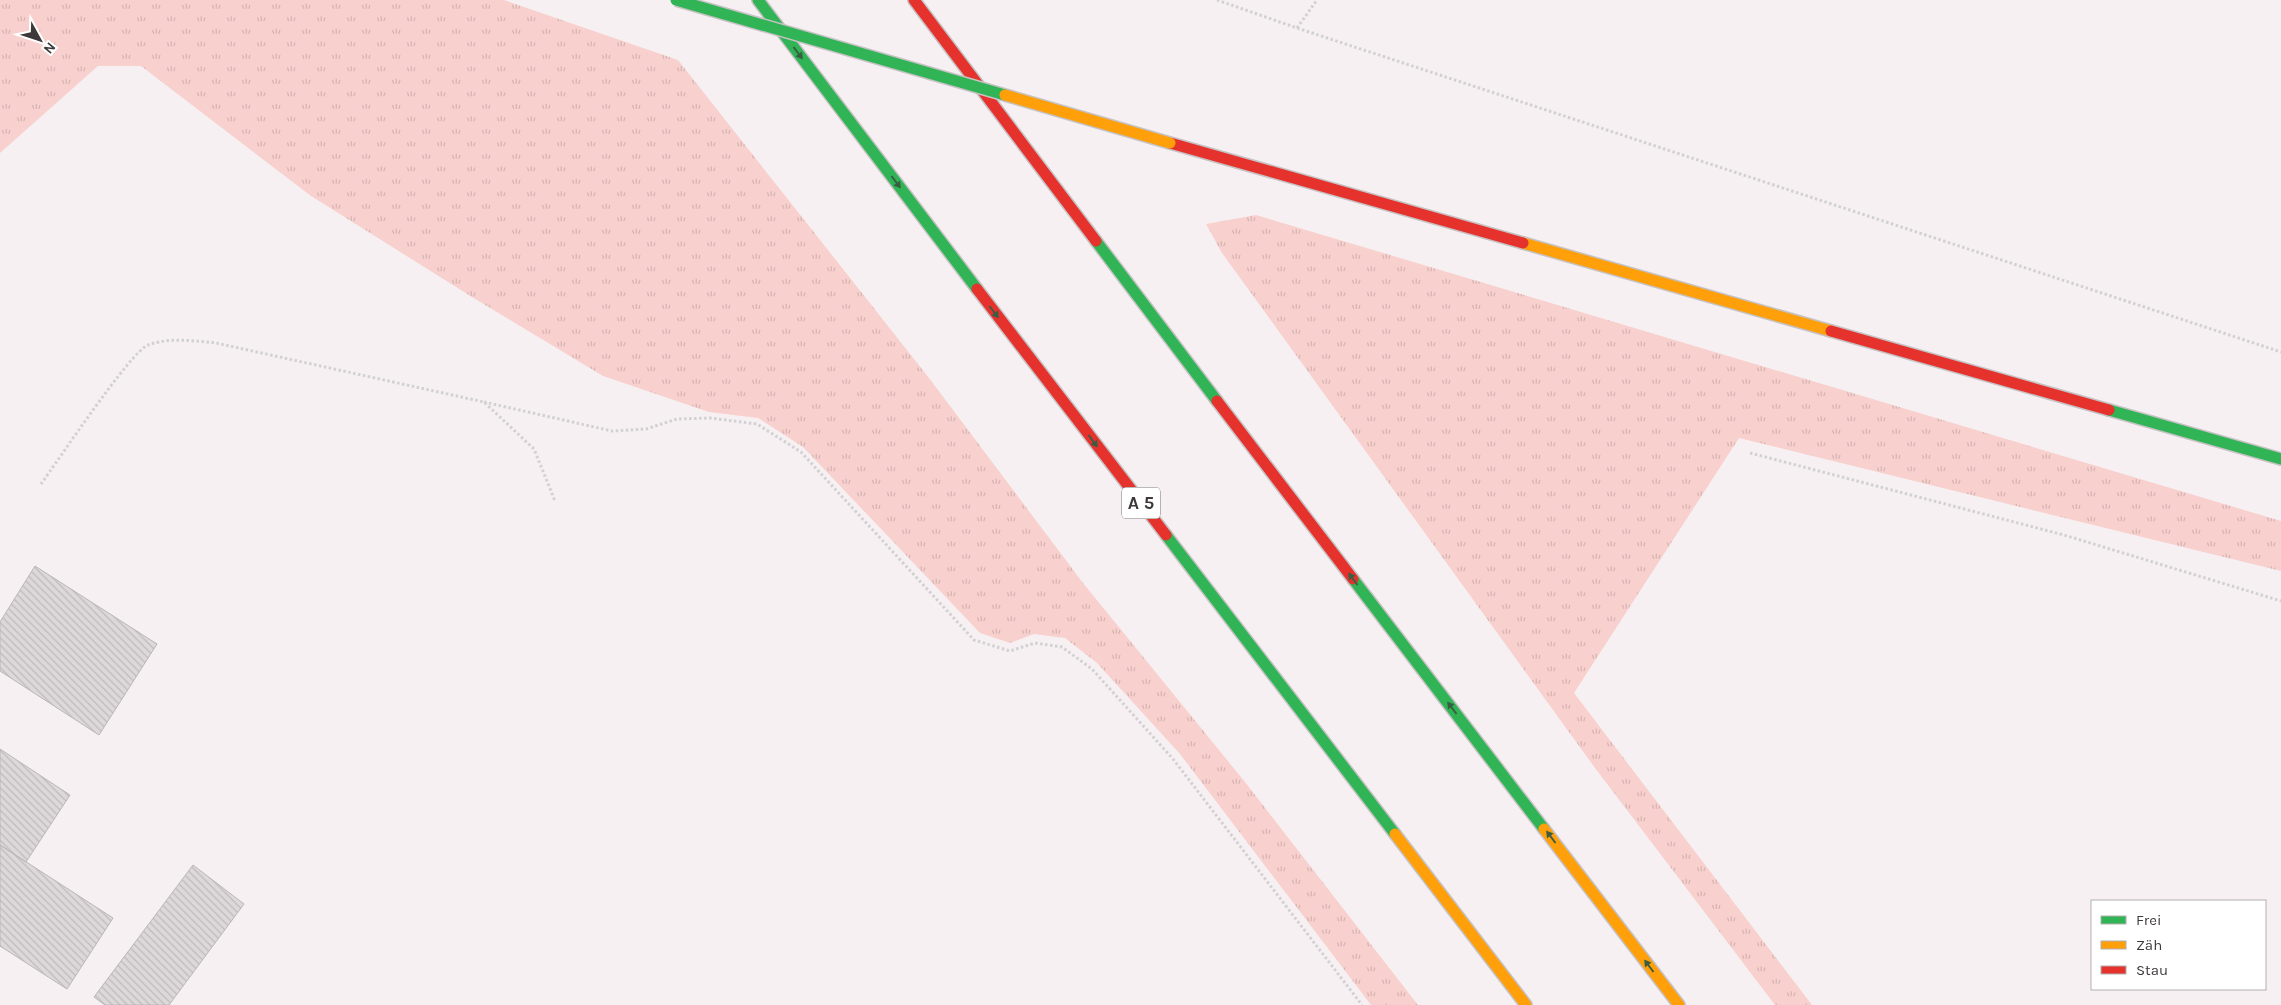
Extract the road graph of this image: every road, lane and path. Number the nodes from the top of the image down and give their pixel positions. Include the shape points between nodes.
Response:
1 (676, 0) edge
2 (758, 0) edge
3 (914, 0) edge
4 (1218, 0) edge
5 (1317, 0) edge
6 (1297, 28) junction
7 (2281, 352) edge
8 (484, 402) junction
9 (1750, 453) dead end
10 (2281, 459) edge
11 (41, 484) dead end
12 (555, 501) dead end
13 (2281, 601) edge
14 (1362, 1005) edge
15 (1526, 1005) edge
16 (1679, 1005) edge

1 - 10 main road, bridge
2 -> 15 main road, A 5
16 -> 3 main road
4 - 6 path
5 - 6 path
6 - 7 path
8 - 11 path via 216,343 173,340 146,346 126,366
8 - 12 path via 534,449
8 - 14 path via 612,431 646,428 677,419 710,418 757,424 800,452 974,640 1010,651 1035,643 1062,647 1092,669 1173,759
9 - 13 path via 2064,534

